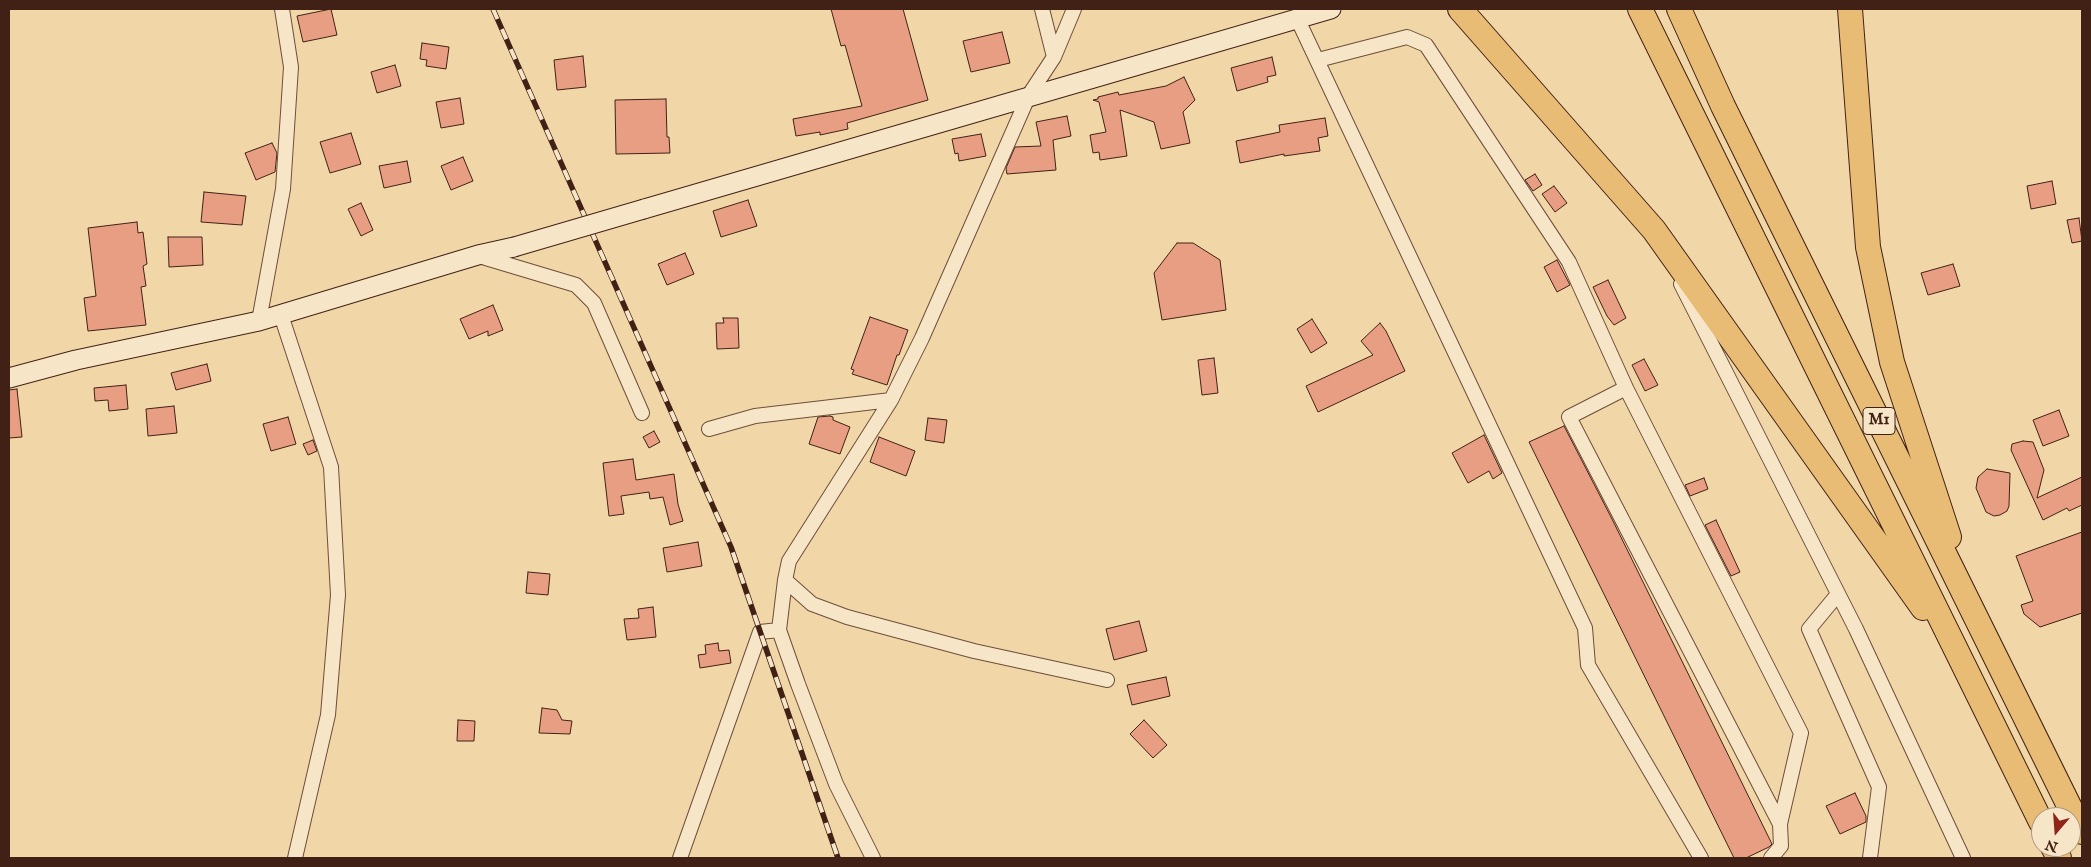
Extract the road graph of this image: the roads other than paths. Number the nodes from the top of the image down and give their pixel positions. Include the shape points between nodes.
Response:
1 (282, 9) edge
2 (1042, 9) edge
3 (1074, 9) edge
4 (1330, 9) edge
5 (1460, 9) edge
6 (1640, 9) edge
7 (1679, 9) edge
8 (1850, 9) edge
9 (1297, 18) junction
10 (1054, 57) junction
11 (1318, 60) junction
12 (1029, 95) junction
13 (1654, 230) junction
14 (478, 256) junction
15 (281, 314) junction
16 (259, 321) junction
17 (9, 378) edge
18 (1626, 388) junction
19 (891, 400) junction
20 (642, 413) dead end
21 (709, 429) dead end
22 (785, 580) junction
23 (1838, 594) junction
24 (1976, 617) junction
25 (779, 630) junction
26 (1967, 669) junction
27 (1107, 680) dead end
28 (2034, 807) edge
29 (1780, 824) junction
30 (2082, 832) edge
31 (295, 858) edge
32 (680, 858) edge
33 (873, 858) edge
34 (1701, 858) edge
35 (1771, 858) edge
36 (1870, 858) edge
37 (1963, 858) edge

1 - 16 street via 291,67 284,179
2 - 10 street
3 - 10 street
4 - 9 main road
5 - 13 highway
6 - 26 highway, M1
7 - 24 highway, M1 via 1722,106
8 - 24 highway via 1868,247 1892,362
9 - 11 street
9 - 12 main road
10 - 12 street
11 - 18 street via 1407,37 1426,45 1569,262
11 - 34 street via 1585,628 1588,665
12 - 14 main road, bridge
12 - 19 street via 922,338
13 - 23 street
13 - 26 highway
14 - 15 main road
14 - 20 street via 576,285 594,303
15 - 16 main road
15 - 31 street via 331,467 338,595 328,715
16 - 17 main road via 76,360
18 - 29 street via 1801,733
18 - 29 street via 1569,417
19 - 21 street via 756,416
19 - 22 street via 789,561
22 - 25 street
22 - 27 street via 812,604 847,617 974,652
23 - 36 street via 1809,630 1879,787
23 - 37 street
24 - 30 highway, M1
25 - 32 street via 760,632
25 - 33 street via 836,784
26 - 28 highway, M1
29 - 35 street via 1781,846

